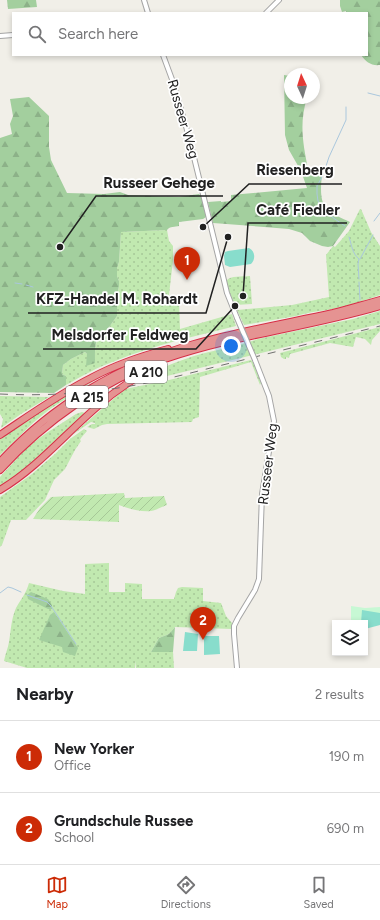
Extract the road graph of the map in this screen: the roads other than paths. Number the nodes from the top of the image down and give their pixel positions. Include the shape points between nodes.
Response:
1 (144, 0) edge
2 (279, 0) edge
3 (147, 12) edge
4 (267, 12) edge
5 (12, 35) edge
6 (0, 36) edge
7 (163, 56) edge
8 (380, 300) edge
9 (380, 306) edge
10 (192, 347) junction
11 (0, 435) edge
12 (0, 462) edge
13 (0, 470) edge
14 (1, 492) edge
15 (237, 668) edge

1 - 3 street
2 - 4 street
5 - 6 street
7 - 15 street, Russeer Weg, bridge via 182,110 225,285 269,396 273,413 274,424 262,494 259,579 253,595 234,626
8 - 10 highway, A 215 via 333,313 224,336
9 - 10 highway, A 215 via 321,322
10 - 11 highway, A 210 via 168,348 125,362 91,377
10 - 12 highway, A 215 via 167,353 132,367 88,389 45,420
10 - 13 highway, A 215 via 142,368 87,397 41,430
10 - 14 highway, A 210 via 115,392 97,406 24,477

